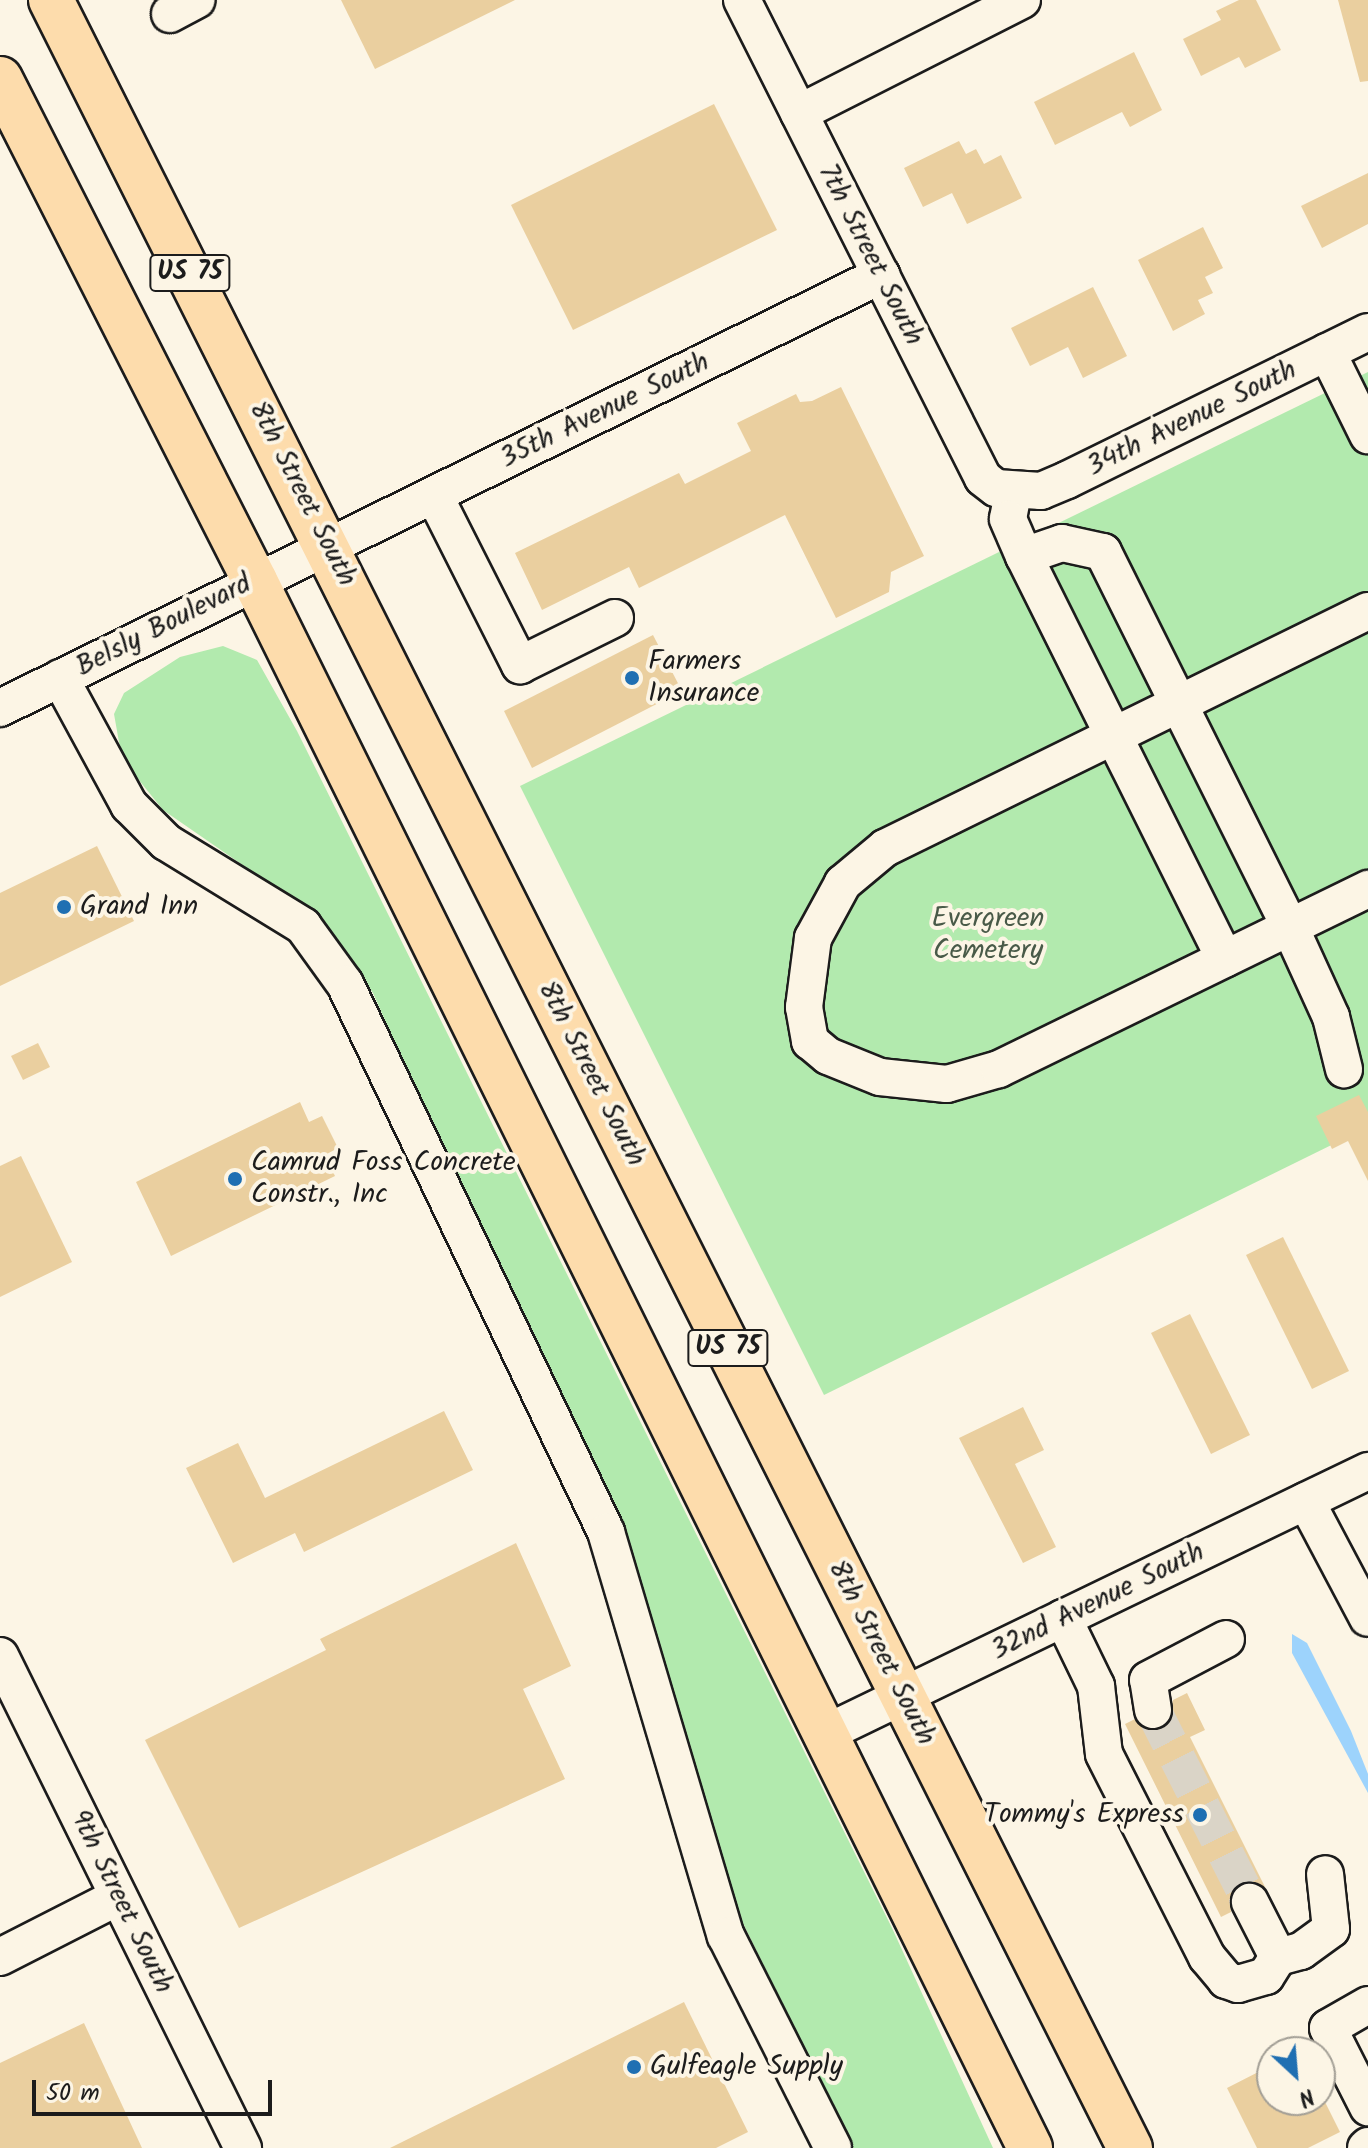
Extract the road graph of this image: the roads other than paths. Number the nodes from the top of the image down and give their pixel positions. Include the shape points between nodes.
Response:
1 (51, 0) edge
2 (742, 0) edge
3 (1022, 0) edge
4 (0, 79) edge
5 (799, 113) junction
6 (881, 275) junction
7 (1368, 332) edge
8 (1327, 352) junction
9 (1368, 435) edge
10 (1013, 493) junction
11 (434, 495) junction
12 (329, 546) junction
13 (1024, 556) junction
14 (255, 581) junction
15 (1368, 611) edge
16 (615, 618) dead end
17 (60, 678) junction
18 (1178, 702) junction
19 (0, 708) edge
20 (1113, 734) junction
21 (1368, 889) edge
22 (1290, 927) junction
23 (1225, 959) junction
24 (1344, 1069) dead end
25 (1368, 1471) edge
26 (1306, 1501) junction
27 (1063, 1618) junction
28 (1368, 1618) edge
29 (1226, 1639) dead end
30 (0, 1656) edge
31 (902, 1697) junction
32 (1153, 1710) tunnel mouth
33 (828, 1732) junction
34 (1325, 1874) dead end
35 (118, 1897) junction
36 (1250, 1902) tunnel mouth
37 (0, 1957) edge
38 (1278, 1957) junction
39 (1368, 2005) edge
40 (1368, 2107) edge
41 (243, 2148) edge
42 (833, 2148) edge
43 (1030, 2148) edge
44 (1130, 2148) edge

1 - 12 main road, 8th Street South / US 75
2 - 5 street, 7th Street South
3 - 5 street
4 - 14 main road, US 75
5 - 6 street, 7th Street South
6 - 10 street, 7th Street South via 983,478
6 - 11 street, 35th Avenue South
7 - 8 street, 34th Avenue South
8 - 9 street
8 - 10 street, 34th Avenue South via 1067,480
10 - 13 street via 1008,519
11 - 12 street, 35th Avenue South
11 - 16 street via 520,665
12 - 14 street, Belsly Boulevard
12 - 31 main road, 8th Street South / US 75
13 - 18 street via 1062,543 1103,552
13 - 20 street
14 - 17 street, Belsly Boulevard
14 - 33 main road, US 75
15 - 18 street
17 - 19 street, Belsly Boulevard
17 - 42 street via 129,805 166,842 303,926 345,984 606,1532 726,1936
18 - 20 street
18 - 22 street
20 - 23 street
20 - 23 street via 950,811 885,848 843,883 813,938 804,1007 810,1041 828,1056 880,1077 947,1084 999,1069
21 - 22 street
22 - 23 street
22 - 24 street via 1331,1017
25 - 26 street, 32nd Avenue South
26 - 27 street, 32nd Avenue South
26 - 28 street
27 - 31 street, 32nd Avenue South
27 - 38 street via 1096,1686 1104,1754 1207,1957 1226,1980 1238,1984 1266,1976
29 - 32 street via 1148,1680
30 - 35 street, 9th Street South
31 - 33 street, 32nd Avenue South
31 - 44 main road, 8th Street South / US 75
33 - 43 main road, US 75
34 - 38 street via 1331,1929 1301,1951
35 - 37 street
35 - 41 street, 9th Street South
36 - 38 street
39 - 40 street via 1328,2028

